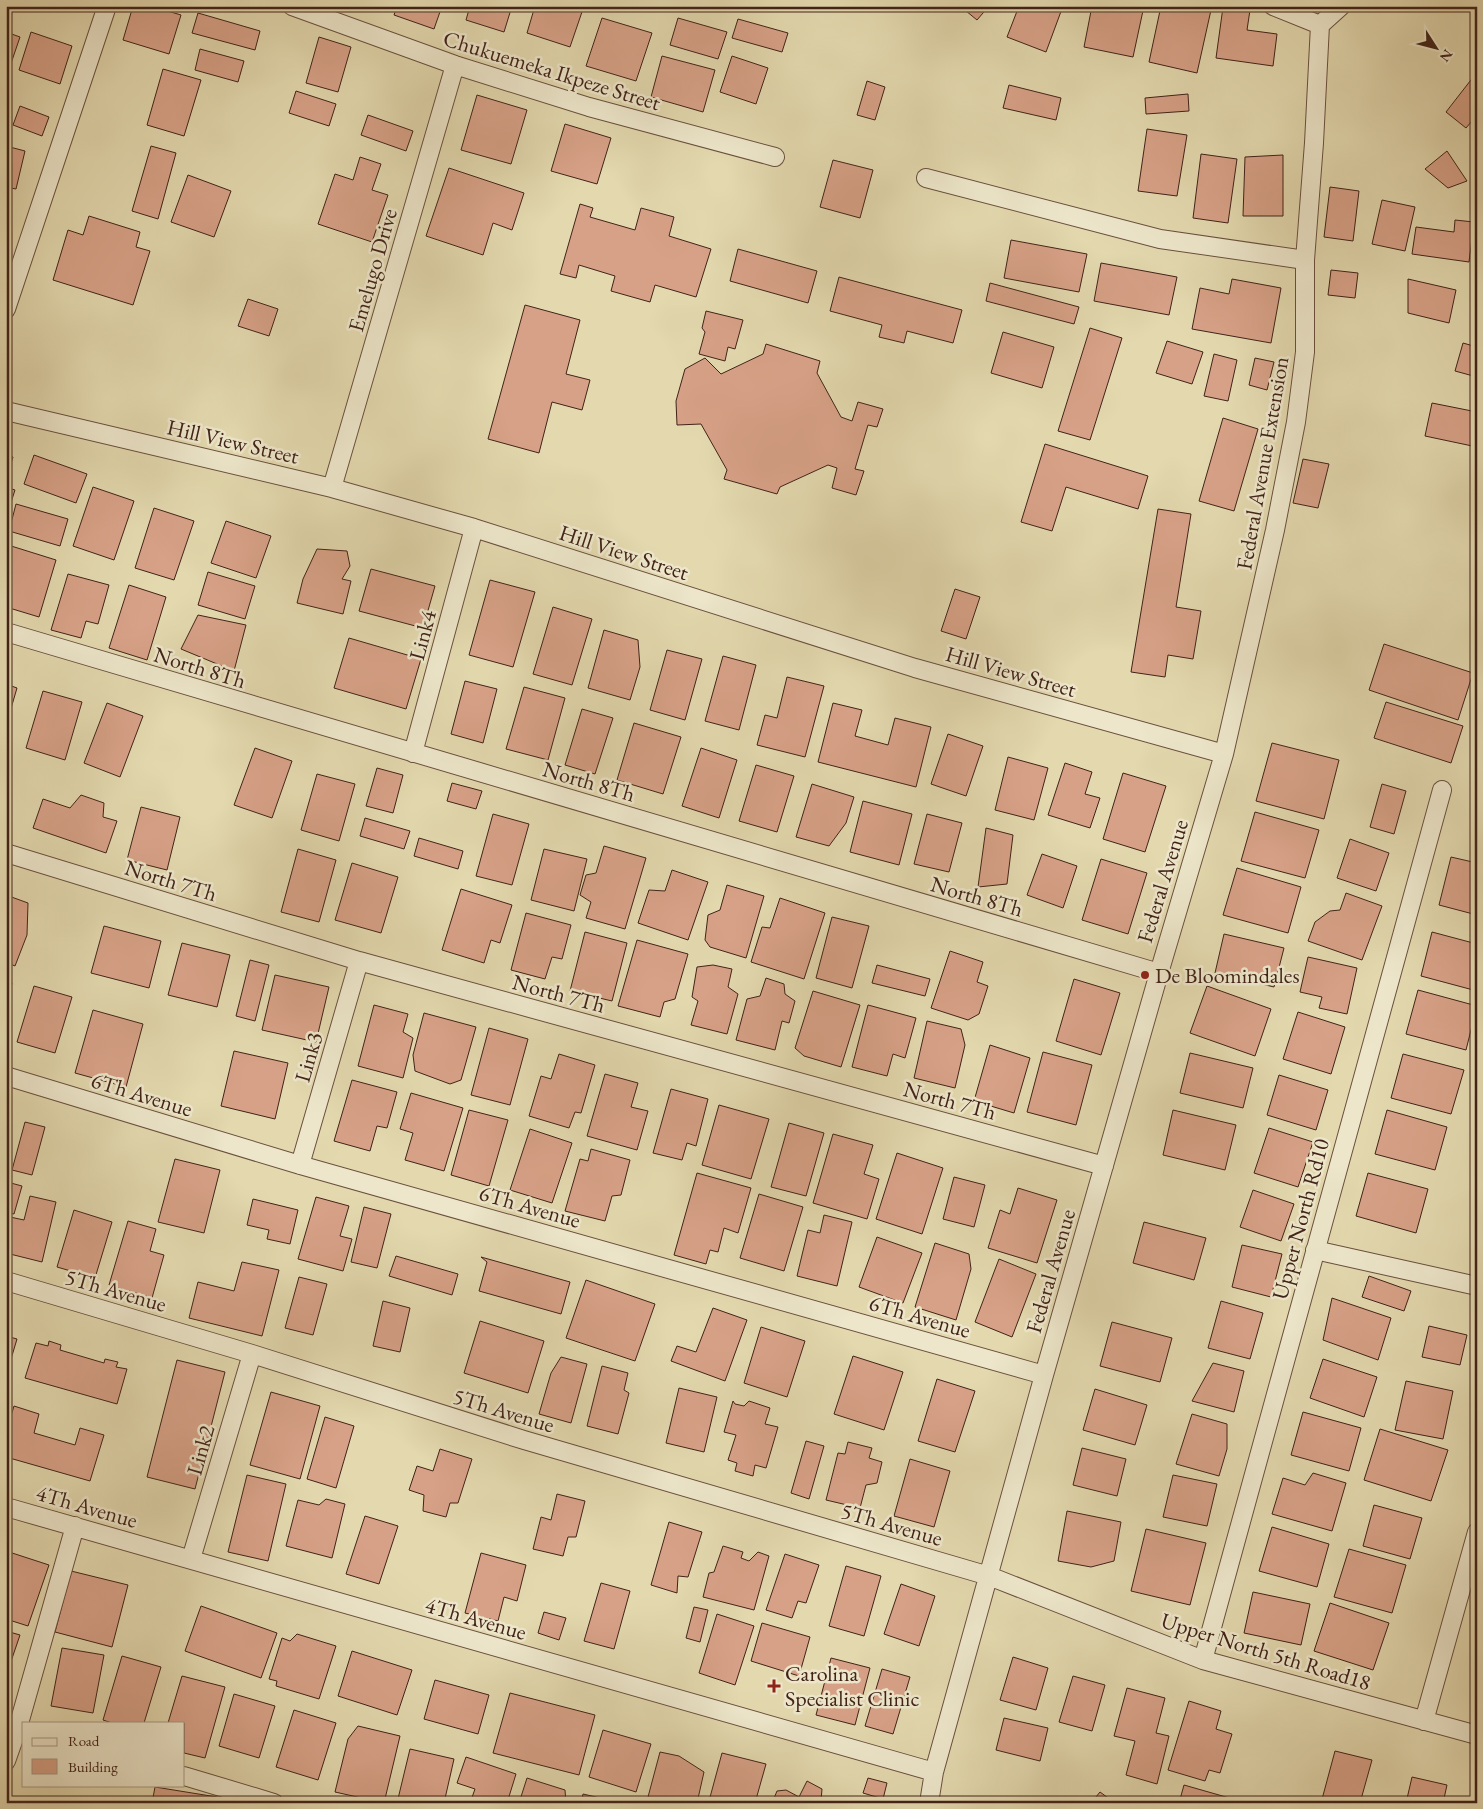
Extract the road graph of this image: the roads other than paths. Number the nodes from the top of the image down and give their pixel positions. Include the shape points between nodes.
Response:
1 (107, 6) edge
2 (292, 6) edge
3 (1273, 6) edge
4 (1341, 6) edge
5 (1320, 25) junction
6 (455, 65) junction
7 (775, 157) dead end
8 (926, 178) dead end
9 (1305, 260) junction
10 (6, 309) edge
11 (6, 411) edge
12 (332, 488) junction
13 (474, 528) junction
14 (6, 632) edge
15 (413, 753) junction
16 (1224, 754) junction
17 (1442, 790) dead end
18 (6, 852) edge
19 (359, 961) junction
20 (1158, 973) junction
21 (6, 1076) edge
22 (300, 1165) junction
23 (1104, 1166) junction
24 (1315, 1250) junction
25 (6, 1281) edge
26 (1477, 1286) edge
27 (252, 1354) junction
28 (1044, 1375) junction
29 (6, 1507) edge
30 (75, 1526) junction
31 (1477, 1532) edge
32 (191, 1560) junction
33 (990, 1576) junction
34 (1203, 1660) junction
35 (1424, 1721) junction
36 (23, 1722) edge
37 (21, 1728) edge
38 (1477, 1735) edge
39 (6, 1761) edge
40 (934, 1772) junction
41 (185, 1776) edge
42 (274, 1803) edge
43 (929, 1803) edge

1 - 10 street
2 - 6 street, Chukuemeka Ikpeze Street
3 - 5 street
4 - 5 street
5 - 9 street, Federal Avenue Extension
6 - 7 street, Chukuemeka Ikpeze Street
6 - 12 street, Emelugo Drive
8 - 9 street via 1160,239
9 - 16 street, Federal Avenue Extension via 1305,352 1296,422
11 - 12 street, Hill View Street
12 - 13 street, Hill View Street
13 - 15 street, Link4
13 - 16 street, Hill View Street via 915,668
14 - 15 street, North 8Th
15 - 20 street, North 8Th
16 - 20 street, Federal Avenue
17 - 24 street, Upper North Rd10
18 - 19 street, North 7Th
19 - 22 street, Link3
19 - 23 street, North 7Th
20 - 23 street, Federal Avenue
21 - 22 street, 6Th Avenue
22 - 28 street, 6Th Avenue
23 - 28 street, Federal Avenue
24 - 26 street
24 - 34 street, Upper North Rd10
25 - 27 street, 5Th Avenue
27 - 32 street, Link2
27 - 33 street, 5Th Avenue via 524,1440
28 - 33 street, Federal Avenue
29 - 30 street, 4Th Avenue
30 - 32 street, 4Th Avenue
30 - 36 street
31 - 35 street
32 - 40 street, 4Th Avenue
33 - 34 street, Upper North 5th Road18
33 - 40 street, Federal Avenue
34 - 35 street, Upper North 5th Road18
35 - 38 street, Upper North 5th Road18
37 - 39 street
40 - 43 street, Federal Avenue
41 - 42 street

